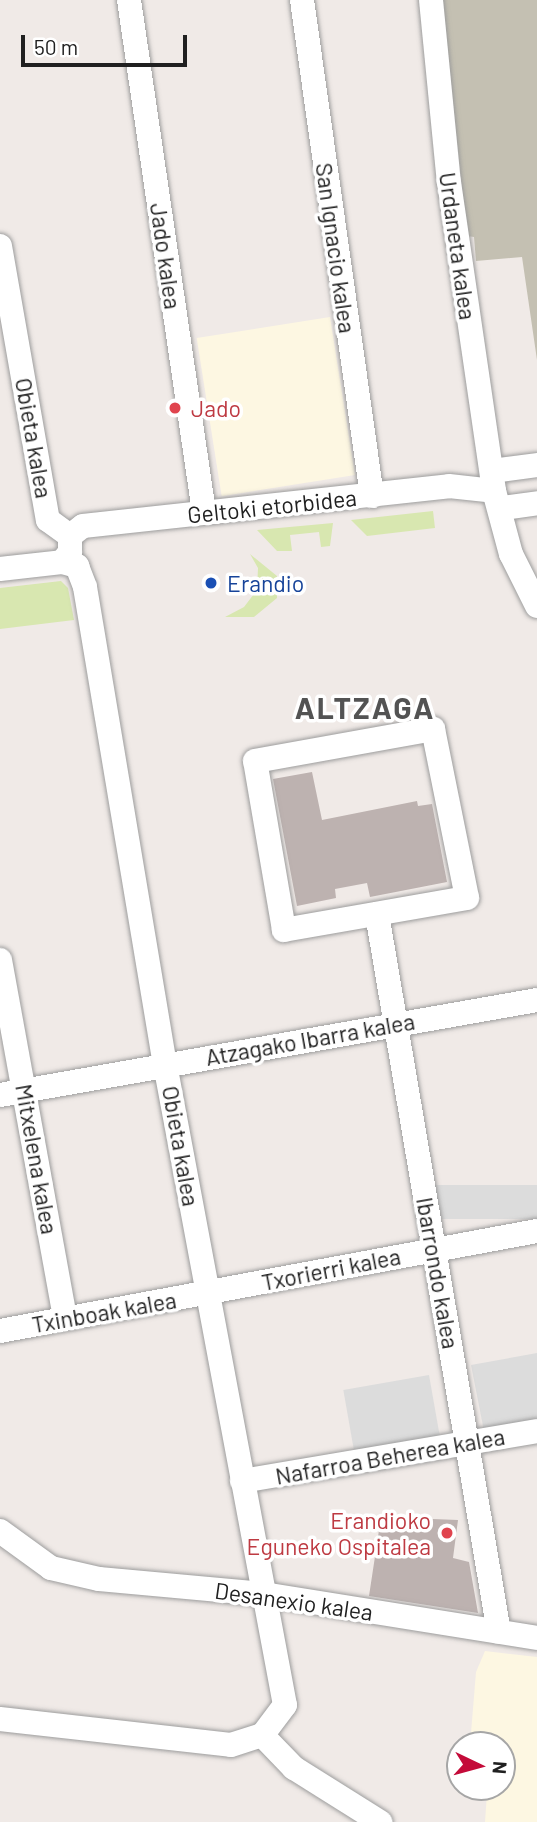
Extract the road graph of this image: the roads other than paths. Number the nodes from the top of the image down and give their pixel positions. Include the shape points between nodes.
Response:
1 (129, 0) edge
2 (302, 0) edge
3 (431, 0) edge
4 (0, 246) edge
5 (537, 465) edge
6 (497, 490) junction
7 (372, 496) junction
8 (537, 503) edge
9 (204, 512) junction
10 (67, 550) junction
11 (0, 569) edge
12 (537, 606) edge
13 (377, 914) junction
14 (0, 960) edge
15 (537, 1000) edge
16 (396, 1025) junction
17 (165, 1064) junction
18 (25, 1091) junction
19 (0, 1095) edge
20 (537, 1231) edge
21 (435, 1249) junction
22 (208, 1293) junction
23 (65, 1318) junction
24 (0, 1331) edge
25 (537, 1431) edge
26 (467, 1442) junction
27 (242, 1481) junction
28 (0, 1531) edge
29 (263, 1594) junction
30 (499, 1632) junction
31 (537, 1637) edge
32 (0, 1719) edge
33 (262, 1735) junction
34 (380, 1822) edge

1 - 9 street, Jado kalea
2 - 7 street, San Ignacio kalea
3 - 6 street, Urdaneta kalea via 449,182
4 - 10 street, Obieta kalea via 48,520
5 - 6 street
6 - 7 street, Geltoki etorbidea via 450,486
6 - 8 street
6 - 12 street, Urdaneta kalea via 511,554
7 - 9 street, Geltoki etorbidea
9 - 10 street, Geltoki etorbidea via 83,526
10 - 11 street, Geltoki etorbidea
10 - 17 street, Obieta kalea via 85,587
13 - 13 street via 467,898 433,729 255,761 285,930
13 - 16 street, Ibarrondo kalea
14 - 18 street, Mitxelena kalea
15 - 16 street, Atzagako Ibarra kalea
16 - 17 street, Atzagako Ibarra kalea
16 - 21 street, Ibarrondo kalea
17 - 18 street, Atzagako Ibarra kalea
17 - 22 street, Obieta kalea
18 - 19 street, Atzagako Ibarra kalea
18 - 23 street, Mitxelena kalea
20 - 21 street, Txorierri kalea
21 - 22 street, Txorierri kalea
21 - 26 street, Ibarrondo kalea
22 - 23 street, Txinboak kalea
22 - 27 street, Obieta kalea
23 - 24 street, Txinboak kalea
25 - 26 street, Nafarroa Beherea kalea
26 - 27 street, Nafarroa Beherea kalea
26 - 30 street, Ibarrondo kalea
27 - 29 street, Obieta kalea
28 - 29 street, Desanexio kalea via 51,1567 99,1579
29 - 30 street, Desanexio kalea
29 - 33 street, Obieta kalea via 285,1705
30 - 31 street, Desanexio kalea
32 - 33 street via 231,1745
33 - 34 street via 294,1768

